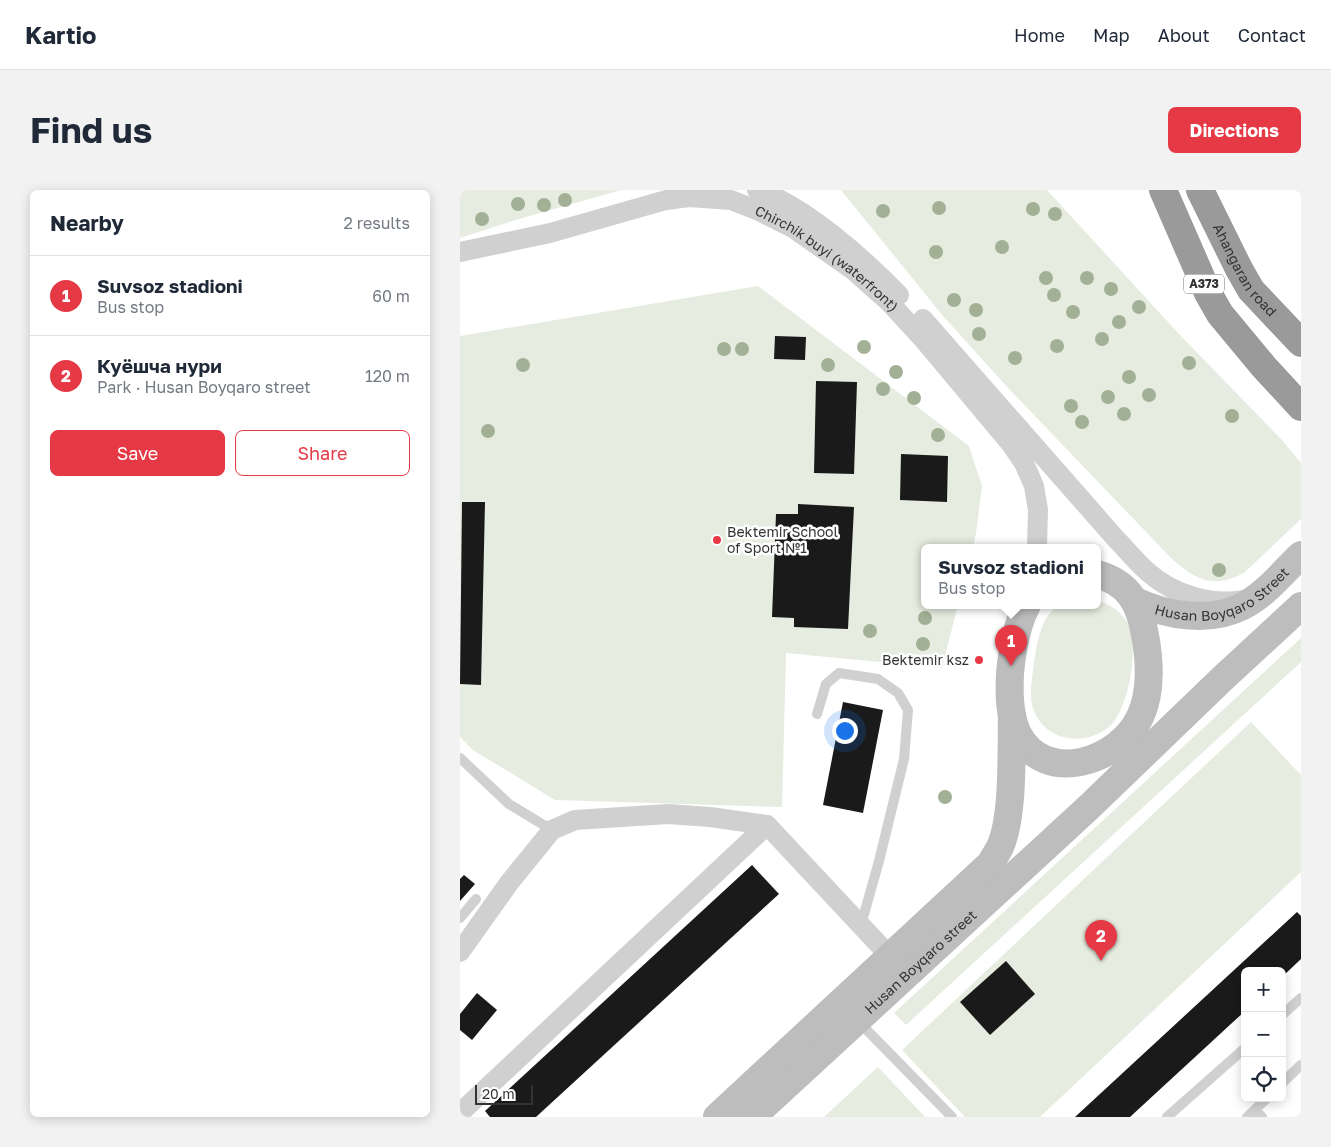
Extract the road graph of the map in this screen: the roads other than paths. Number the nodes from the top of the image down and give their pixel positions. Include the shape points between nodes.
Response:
1 (652, 190) edge
2 (1163, 190) edge
3 (1200, 190) edge
4 (759, 195) edge
5 (469, 250) edge
6 (1301, 344) edge
7 (1301, 407) edge
8 (1116, 539) junction
9 (1037, 544) edge
10 (1301, 555) edge
11 (1101, 576) edge
12 (1256, 598) junction
13 (1135, 601) junction
14 (1301, 606) edge
15 (1025, 609) edge
16 (1223, 678) junction
17 (817, 714) dead end
18 (1012, 716) junction
19 (1126, 739) junction
20 (460, 758) edge
21 (1089, 807) junction
22 (767, 825) junction
23 (552, 830) junction
24 (476, 899) dead end
25 (460, 918) edge
26 (861, 926) junction
27 (460, 952) edge
28 (898, 965) junction
29 (1301, 998) edge
30 (849, 1012) junction
31 (1284, 1012) edge
32 (1241, 1052) edge
33 (1301, 1065) edge
34 (1286, 1079) edge
35 (1265, 1102) edge
36 (460, 1113) edge
37 (1258, 1113) edge
38 (717, 1117) edge
39 (752, 1117) edge
40 (952, 1117) edge
41 (1167, 1117) edge
42 (1247, 1117) edge

1 - 5 street, Chirchik buyi (waterfront) via 546,221
2 - 7 highway, A373 via 1220,314
3 - 6 highway, Ahangaran road / A373 via 1251,290
4 - 5 street, Chirchik buyi (waterfront) via 731,200 688,196 666,200 550,233
4 - 8 street, Chirchik buyi (waterfront) via 793,208 870,266 937,334
4 - 9 street, Chirchik buyi (waterfront) via 793,228 852,270 889,302 1011,444 1034,486 1038,510
8 - 12 street, Chirchik buyi (waterfront) via 1149,573 1181,592 1219,602
8 - 13 street, Chirchik buyi (waterfront)
10 - 12 main road, Husan Boyqaro Street
11 - 13 main road, Husan Boyqaro Street via 1122,585
12 - 13 main road, Husan Boyqaro Street via 1229,612 1196,616 1162,611
13 - 19 main road, Husan Boyqaro Street via 1146,640 1148,682 1141,716
14 - 16 main road, Husan Boyqaro Street
15 - 18 main road, Husan Boyqaro Street via 1015,638 1011,666
16 - 19 main road, Husan Boyqaro Street
16 - 21 main road, Husan Boyqaro street
17 - 26 lane via 826,684 839,673 878,679 898,693 908,710 904,760
18 - 19 main road, Husan Boyqaro Street via 1024,743 1037,755 1054,762 1092,760 1110,752
18 - 28 main road, Husan Boyqaro Street via 1009,797 1000,847 990,864
19 - 21 main road, Husan Boyqaro street
20 - 23 lane via 510,804
21 - 28 main road, Husan Boyqaro street
22 - 23 street via 668,814 575,820
22 - 26 street
22 - 36 street
23 - 27 street
24 - 25 lane
26 - 28 street
28 - 30 main road, Husan Boyqaro street
29 - 31 lane
30 - 38 main road, Husan Boyqaro street
30 - 39 main road, Husan Boyqaro street
30 - 40 lane
32 - 41 lane
33 - 34 lane
35 - 37 lane
37 - 42 lane

